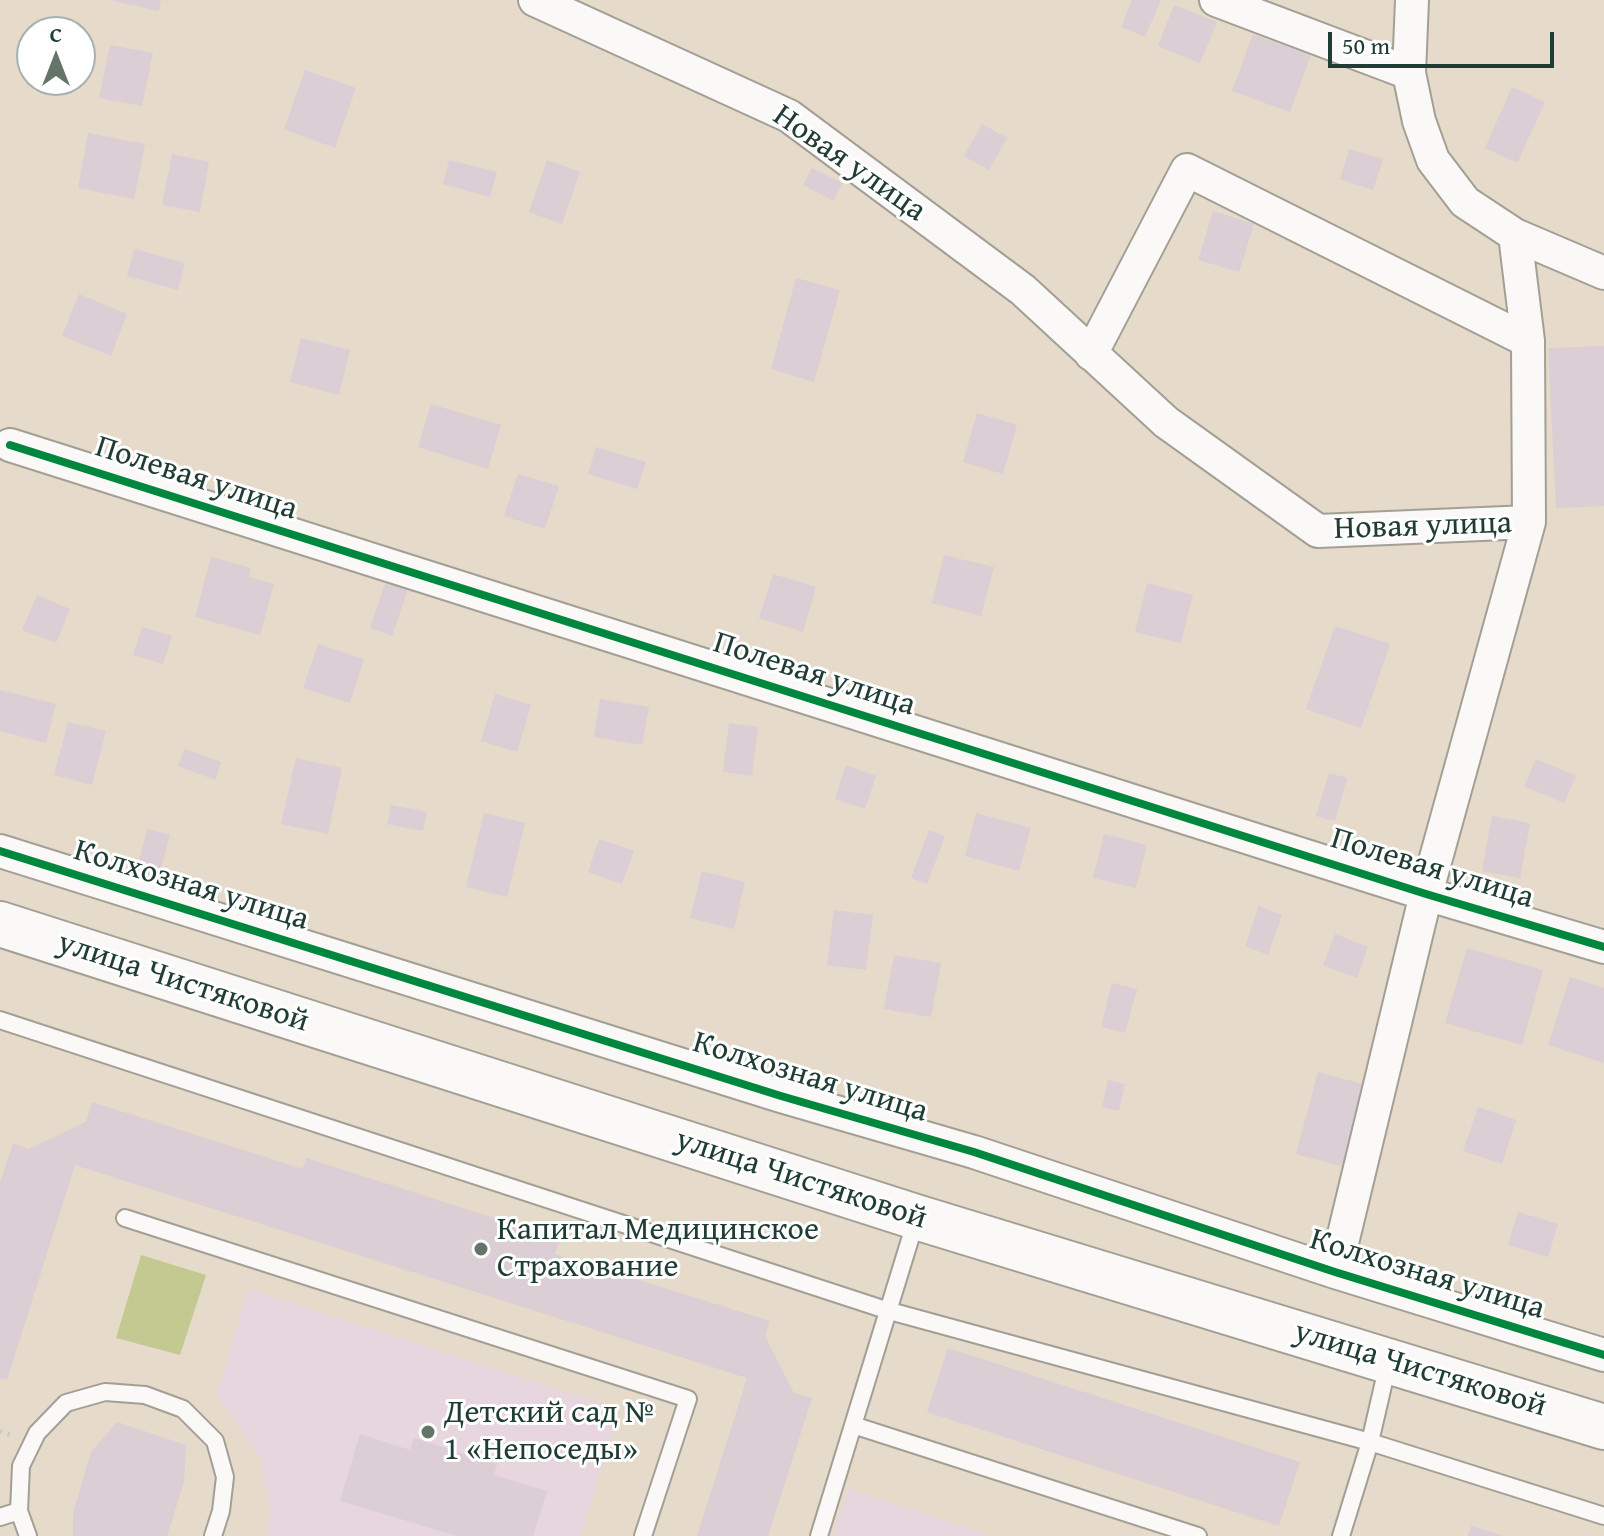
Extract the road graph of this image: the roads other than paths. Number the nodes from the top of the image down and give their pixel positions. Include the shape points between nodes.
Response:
1 (535, 0) edge
2 (1216, 0) edge
3 (1412, 0) edge
4 (1409, 73) junction
5 (1515, 235) junction
6 (1604, 273) edge
7 (1528, 341) junction
8 (1091, 354) junction
9 (10, 445) dead end
10 (1529, 522) junction
11 (0, 851) edge
12 (1426, 894) junction
13 (0, 924) edge
14 (1604, 947) edge
15 (0, 1020) edge
16 (916, 1217) junction
17 (125, 1218) dead end
18 (1335, 1272) junction
19 (886, 1310) junction
20 (1604, 1355) edge
21 (1389, 1360) junction
22 (853, 1425) junction
23 (1604, 1427) edge
24 (1370, 1442) junction
25 (19, 1511) junction
26 (1604, 1516) edge
27 (0, 1517) edge
28 (28, 1536) edge
29 (213, 1536) edge
30 (643, 1536) edge
31 (819, 1536) edge
32 (1198, 1536) edge
33 (1341, 1536) edge

1 - 8 street, Новая улица via 789,116 1023,290
2 - 4 street
3 - 4 street
4 - 5 street via 1433,160 1465,202
5 - 6 street
5 - 7 street
7 - 8 street via 1187,170
7 - 10 street
8 - 10 street, Новая улица via 1166,422 1318,531
9 - 12 street, Полевая улица
10 - 12 street
11 - 18 street, Колхозная улица via 974,1152
12 - 14 street, Полевая улица
12 - 18 street
13 - 16 street, улица Чистяковой
15 - 19 lane
16 - 19 lane
16 - 21 street, улица Чистяковой
17 - 30 lane via 688,1399
18 - 20 street, Колхозная улица
19 - 22 lane
19 - 24 lane
21 - 23 street, улица Чистяковой
21 - 24 lane
22 - 31 lane
22 - 32 lane
24 - 26 lane
24 - 33 lane
25 - 27 lane
25 - 28 lane
25 - 29 lane via 21,1466 37,1433 66,1403 105,1392 145,1395 183,1409 215,1441 225,1477

